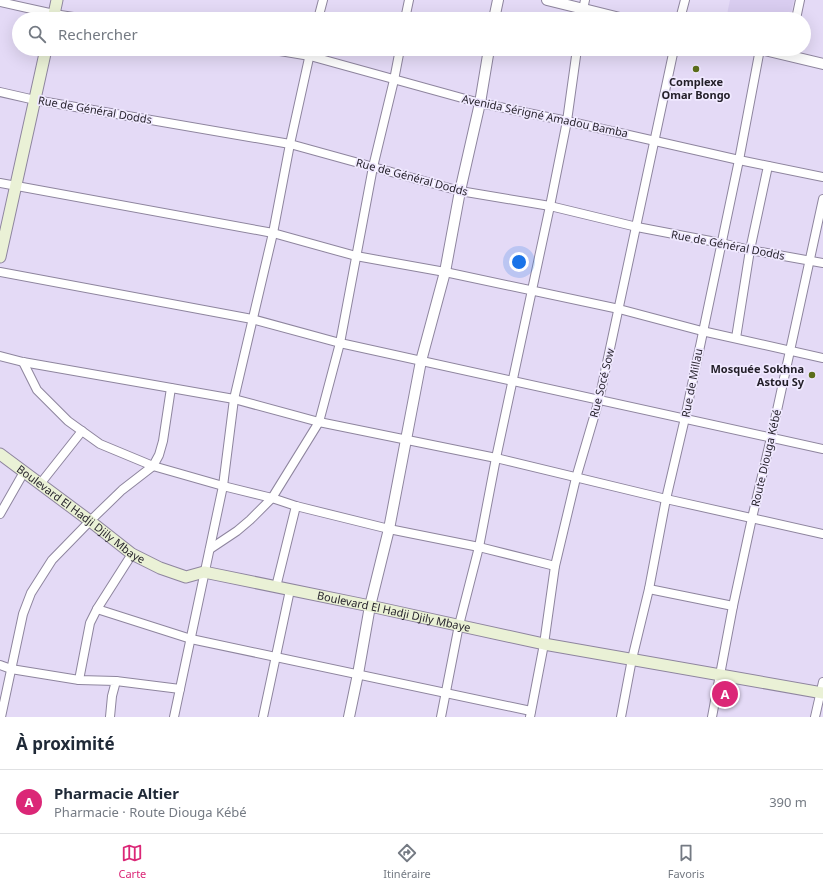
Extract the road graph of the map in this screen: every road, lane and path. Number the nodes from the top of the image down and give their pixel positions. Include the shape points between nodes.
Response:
1 (57, 0) edge
2 (323, 0) edge
3 (409, 0) edge
4 (498, 0) edge
5 (547, 0) edge
6 (685, 0) edge
7 (800, 0) edge
8 (0, 2) edge
9 (584, 4) edge
10 (39, 12) edge
11 (55, 12) edge
12 (320, 12) edge
13 (406, 12) edge
14 (495, 12) edge
15 (605, 12) edge
16 (682, 12) edge
17 (797, 12) edge
18 (44, 56) edge
19 (309, 56) edge
20 (322, 56) edge
21 (399, 56) edge
22 (488, 56) edge
23 (576, 56) edge
24 (673, 56) edge
25 (760, 56) edge
26 (800, 56) edge
27 (823, 64) edge
28 (394, 80) junction
29 (0, 92) edge
30 (34, 100) junction
31 (480, 103) junction
32 (567, 121) junction
33 (655, 140) junction
34 (290, 144) junction
35 (739, 160) junction
36 (768, 166) junction
37 (373, 167) junction
38 (823, 177) edge
39 (0, 183) edge
40 (16, 186) junction
41 (460, 191) junction
42 (823, 199) edge
43 (550, 206) junction
44 (637, 227) junction
45 (273, 233) junction
46 (721, 243) junction
47 (750, 250) junction
48 (356, 256) junction
49 (0, 257) edge
50 (811, 260) junction
51 (823, 262) edge
52 (0, 272) edge
53 (445, 272) junction
54 (533, 291) junction
55 (619, 309) junction
56 (252, 319) junction
57 (702, 331) junction
58 (736, 338) junction
59 (340, 343) junction
60 (790, 350) junction
61 (0, 356) edge
62 (823, 358) edge
63 (421, 361) junction
64 (23, 362) junction
65 (513, 381) junction
66 (172, 388) junction
67 (234, 399) junction
68 (599, 400) junction
69 (685, 418) junction
70 (319, 422) junction
71 (82, 431) junction
72 (771, 438) junction
73 (407, 440) junction
74 (823, 449) edge
75 (0, 454) edge
76 (496, 458) junction
77 (153, 466) junction
78 (24, 472) junction
79 (576, 478) junction
80 (40, 484) junction
81 (223, 486) junction
82 (272, 498) junction
83 (666, 499) junction
84 (296, 506) junction
85 (0, 514) edge
86 (752, 518) junction
87 (90, 521) junction
88 (389, 529) junction
89 (823, 534) edge
90 (479, 547) junction
91 (210, 549) junction
92 (132, 554) junction
93 (555, 566) junction
94 (204, 572) junction
95 (276, 587) junction
96 (648, 589) junction
97 (290, 590) junction
98 (370, 606) junction
99 (733, 606) junction
100 (97, 609) junction
101 (459, 625) junction
102 (191, 639) junction
103 (544, 644) junction
104 (276, 657) junction
105 (632, 659) junction
106 (0, 665) edge
107 (11, 669) junction
108 (358, 674) junction
109 (721, 674) junction
110 (79, 680) junction
111 (116, 681) junction
112 (180, 689) junction
113 (822, 689) edge
114 (446, 693) junction
115 (530, 714) edge
116 (1, 717) edge
117 (110, 717) edge
118 (174, 717) edge
119 (263, 717) edge
120 (349, 717) edge
121 (441, 717) edge
122 (621, 717) edge
123 (712, 717) edge
124 (815, 717) edge

1 - 11 main road
2 - 12 street
3 - 13 street
4 - 14 street
5 - 9 street
6 - 16 street
7 - 17 street
8 - 10 street
9 - 15 street
18 - 30 main road
19 - 34 street
20 - 28 street, Avenida Sérigné Amadou Bamba
21 - 28 street
22 - 31 street
23 - 32 street
24 - 33 street, Rue Socé Sow
25 - 35 street, Rue de Millau
26 - 27 street
28 - 31 street, Avenida Sérigné Amadou Bamba
28 - 37 street
29 - 30 street, Rue de Général Dodds
30 - 34 street, Rue de Général Dodds
30 - 40 main road
31 - 32 street, Avenida Sérigné Amadou Bamba
31 - 41 street
32 - 33 street, Avenida Sérigné Amadou Bamba
32 - 43 street
33 - 35 street, Avenida Sérigné Amadou Bamba
33 - 44 street, Rue Socé Sow
34 - 37 street, Rue de Général Dodds
34 - 45 street
35 - 36 street, Avenida Sérigné Amadou Bamba
35 - 46 street, Rue de Millau
36 - 38 street, Avenida Sérigné Amadou Bamba
36 - 47 street
37 - 41 street, Rue de Général Dodds
37 - 48 street
39 - 40 street
40 - 45 street
40 - 49 main road
41 - 43 street, Rue de Général Dodds
41 - 53 street
42 - 50 street, Route Diouga Kébé
43 - 44 street, Rue de Général Dodds
43 - 54 street
44 - 46 street, Rue de Général Dodds
44 - 55 street, Rue Socé Sow
45 - 48 street
45 - 56 street
46 - 47 street, Rue de Général Dodds
46 - 57 street, Rue de Millau
47 - 50 street, Rue de Général Dodds
47 - 58 street
48 - 53 street
48 - 59 street
50 - 51 street, Rue de Général Dodds
50 - 60 street, Route Diouga Kébé
52 - 56 street
53 - 54 street
53 - 63 street
54 - 55 street
54 - 65 street
55 - 57 street
55 - 68 street, Rue Socé Sow
56 - 59 street
56 - 67 street
57 - 58 street
57 - 69 street, Rue de Millau
58 - 60 street
59 - 63 street
59 - 70 street
60 - 62 street
60 - 72 street, Route Diouga Kébé
61 - 64 street
63 - 65 street
63 - 73 street
64 - 66 street
64 - 71 street via 37,390 68,421
65 - 68 street
65 - 76 street
66 - 67 street
66 - 77 street via 163,441
67 - 70 street
67 - 81 street
68 - 69 street
68 - 79 street, Rue Socé Sow
69 - 72 street
69 - 83 street, Rue de Millau
70 - 73 street
70 - 82 street
71 - 77 street via 100,444
71 - 80 street
72 - 74 street
72 - 86 street, Route Diouga Kébé
73 - 76 street
73 - 88 street
75 - 78 main road, Boulevard El Hadji Djily Mbaye
76 - 79 street
76 - 90 street
77 - 81 street
77 - 87 street via 122,490
78 - 80 main road, Boulevard El Hadji Djily Mbaye
78 - 85 street
79 - 83 street
79 - 93 street, Rue Socé Sow
80 - 87 main road, Boulevard El Hadji Djily Mbaye
81 - 82 street
81 - 91 street
82 - 84 street
82 - 91 street via 241,528
83 - 86 street
83 - 96 street, Rue de Millau
84 - 88 street
84 - 95 street
86 - 89 street
86 - 99 street, Route Diouga Kébé
87 - 92 main road, Boulevard El Hadji Djily Mbaye
87 - 107 street via 52,560 31,593 23,614
88 - 90 street
88 - 98 street
90 - 93 street
90 - 101 street
91 - 94 street
92 - 94 main road, Boulevard El Hadji Djily Mbaye via 186,577
92 - 100 street
93 - 103 street, Rue Socé Sow
94 - 95 main road, Boulevard El Hadji Djily Mbaye
94 - 102 street
95 - 97 main road, Boulevard El Hadji Djily Mbaye
96 - 99 street
96 - 105 street, Rue de Millau
97 - 98 main road, Boulevard El Hadji Djily Mbaye
97 - 104 street
98 - 101 main road, Boulevard El Hadji Djily Mbaye
98 - 108 street
99 - 109 street, Route Diouga Kébé
100 - 102 street
100 - 110 street via 89,626
101 - 103 main road, Boulevard El Hadji Djily Mbaye
101 - 114 street
102 - 104 street
102 - 112 street
103 - 105 main road, Boulevard El Hadji Djily Mbaye
103 - 115 street, Rue Socé Sow
104 - 108 street
104 - 119 street
105 - 109 main road, Boulevard El Hadji Djily Mbaye
105 - 122 street, Rue de Millau
106 - 107 street
107 - 110 street
107 - 116 street
108 - 114 street
108 - 120 street
109 - 113 main road, Boulevard El Hadji Djily Mbaye
109 - 123 street, Route Diouga Kébé
110 - 111 street
111 - 112 street
111 - 117 street
112 - 118 street
113 - 124 street
114 - 115 street
114 - 121 street

